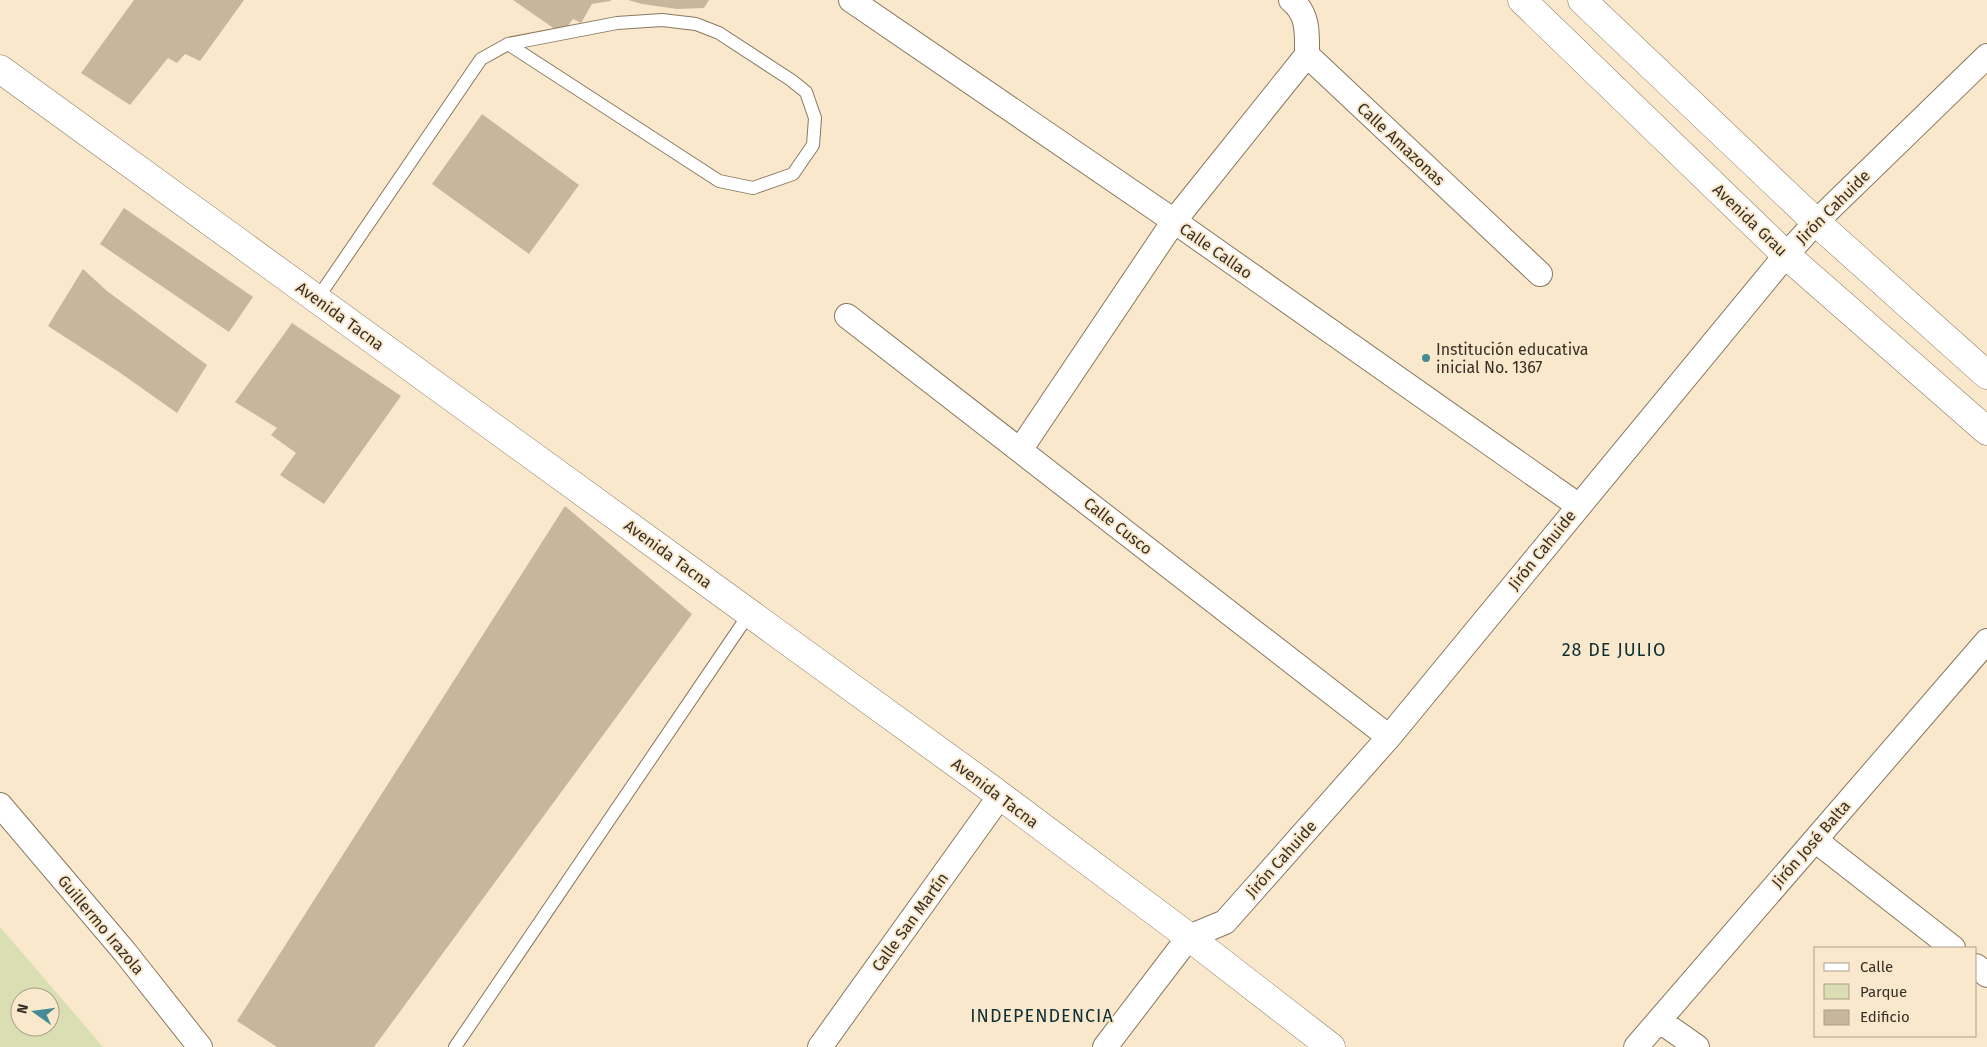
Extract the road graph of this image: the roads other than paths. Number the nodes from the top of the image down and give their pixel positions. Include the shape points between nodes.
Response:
1 (851, 0) edge
2 (1291, 0) edge
3 (1522, 0) edge
4 (1582, 0) edge
5 (508, 44) junction
6 (1307, 55) junction
7 (1987, 56) edge
8 (0, 69) edge
9 (1174, 222) junction
10 (1816, 222) junction
11 (1786, 255) junction
12 (1540, 274) dead end
13 (317, 299) junction
14 (848, 316) dead end
15 (1987, 375) edge
16 (1987, 431) edge
17 (1020, 450) junction
18 (1579, 506) junction
19 (749, 614) junction
20 (1987, 641) edge
21 (1389, 737) junction
22 (1000, 796) junction
23 (0, 805) edge
24 (1815, 840) junction
25 (1189, 937) junction
26 (1952, 947) edge
27 (1977, 967) edge
28 (1987, 975) edge
29 (1660, 1021) junction
30 (1329, 1046) edge
31 (200, 1047) edge
32 (455, 1047) edge
33 (820, 1047) edge
34 (1105, 1047) edge
35 (1636, 1047) edge
36 (1697, 1047) edge

1 - 9 street, Calle Callao
2 - 6 street via 1298,5 1308,25
3 - 11 street, Avenida Grau
4 - 10 street
5 - 5 lane via 617,23 662,20 696,24 719,33 806,92 815,118 813,144 793,174 753,188 719,181
5 - 13 lane via 481,59
6 - 9 street
6 - 12 street, Calle Amazonas
7 - 10 street, Jirón Cahuide
8 - 13 street, Avenida Tacna
9 - 17 street
9 - 18 street, Calle Callao
10 - 11 street, Jirón Cahuide
10 - 15 street
11 - 16 street, Avenida Grau
11 - 18 street, Jirón Cahuide
13 - 19 street, Avenida Tacna
14 - 17 street, Calle Cusco
17 - 21 street, Calle Cusco
18 - 21 street, Jirón Cahuide
19 - 22 street, Avenida Tacna
19 - 32 lane
20 - 24 street, Jirón José Balta
21 - 25 street, Jirón Cahuide via 1225,922
22 - 25 street, Avenida Tacna
22 - 33 street, Calle San Martín
23 - 31 street, Guillermo Irazola via 124,951
24 - 26 street
24 - 29 street, Jirón José Balta
25 - 30 street, Avenida Tacna
25 - 34 street
27 - 28 street
29 - 35 street, Jirón José Balta
29 - 36 street

